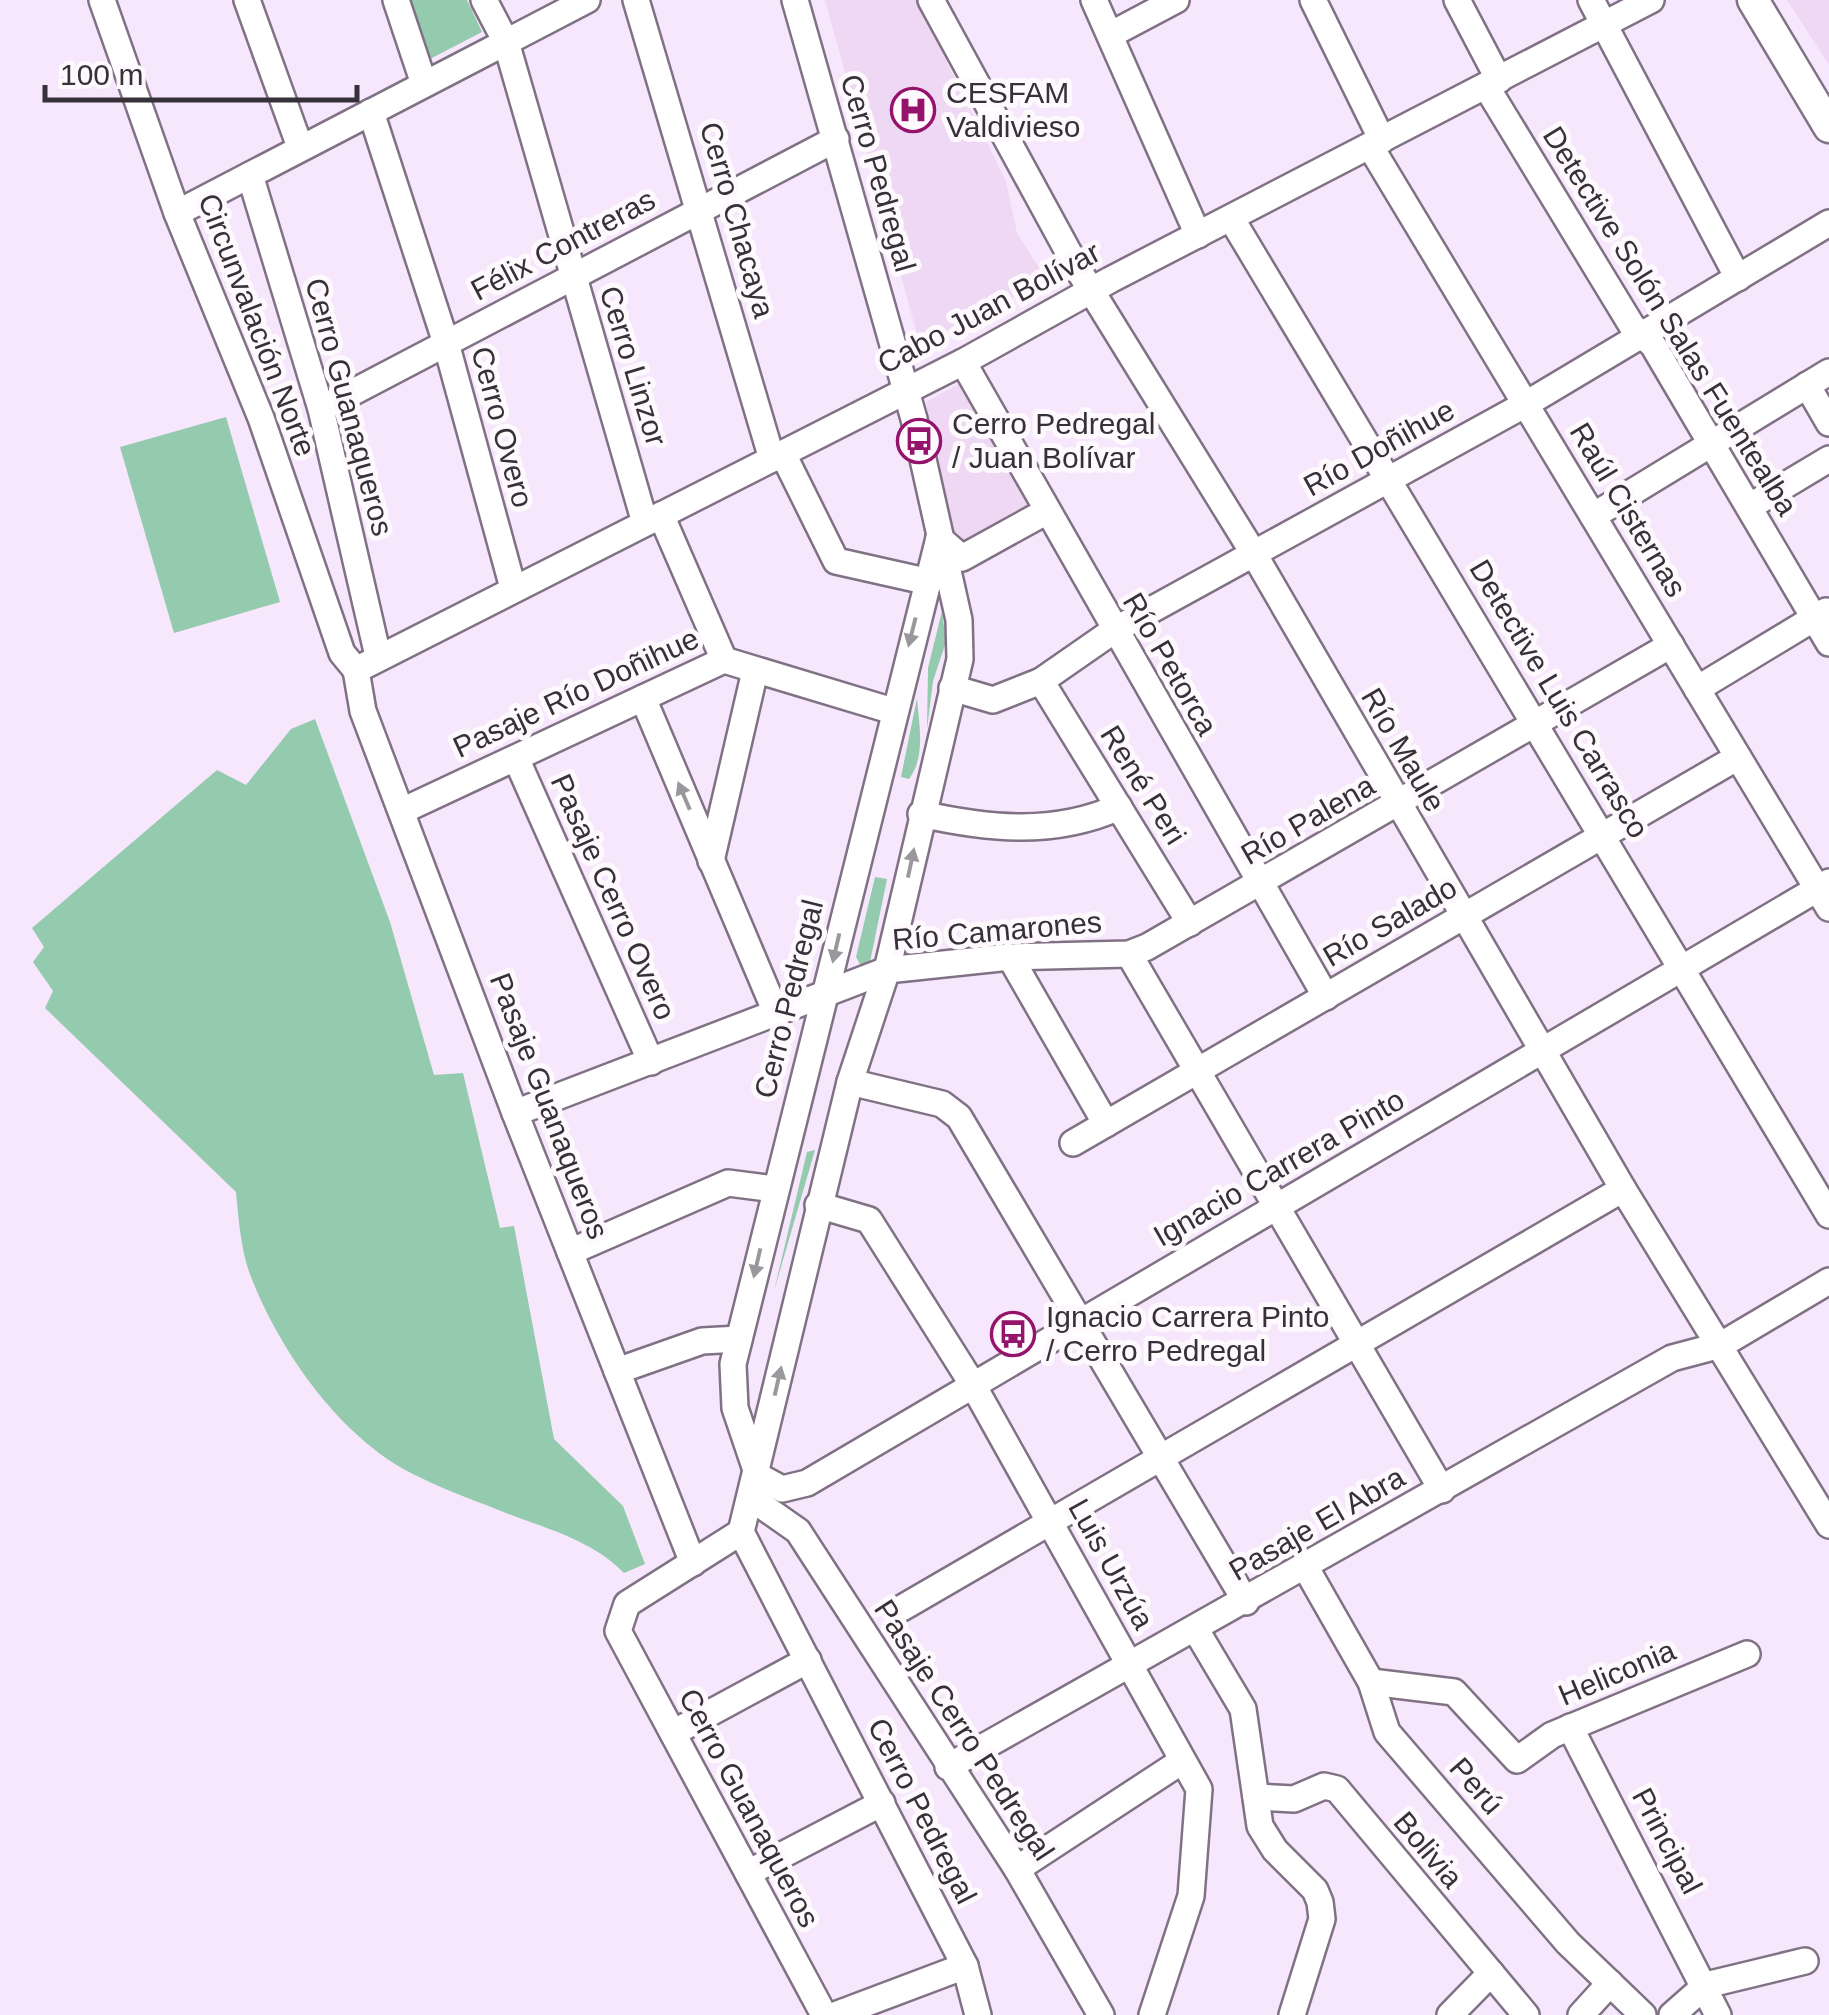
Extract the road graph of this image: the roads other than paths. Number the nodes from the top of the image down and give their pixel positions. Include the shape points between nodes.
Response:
1 (102, 0) edge
2 (248, 0) edge
3 (396, 0) edge
4 (484, 0) edge
5 (588, 0) edge
6 (636, 0) edge
7 (795, 0) edge
8 (1094, 0) edge
9 (1176, 0) edge
10 (1312, 0) edge
11 (1458, 0) edge
12 (1590, 0) edge
13 (1650, 0) edge
14 (1753, 0) edge
15 (937, 2) edge
16 (1604, 26) junction
17 (1110, 34) junction
18 (506, 42) junction
19 (1492, 83) junction
20 (424, 84) junction
21 (370, 112) junction
22 (1829, 126) edge
23 (836, 139) junction
24 (1376, 143) junction
25 (300, 148) junction
26 (250, 175) junction
27 (701, 210) junction
28 (178, 213) junction
29 (1230, 218) junction
30 (1829, 224) edge
31 (1198, 235) junction
32 (572, 277) junction
33 (1738, 278) junction
34 (1092, 290) junction
35 (1642, 335) junction
36 (446, 344) junction
37 (963, 362) junction
38 (1818, 378) edge
39 (906, 390) junction
40 (1526, 404) junction
41 (321, 409) junction
42 (1829, 423) edge
43 (1712, 443) junction
44 (777, 457) junction
45 (1829, 458) edge
46 (1391, 479) junction
47 (1750, 507) junction
48 (1047, 511) junction
49 (1593, 516) junction
50 (653, 519) junction
51 (939, 538) junction
52 (1254, 554) junction
53 (925, 580) junction
54 (512, 588) junction
55 (1822, 614) edge
56 (1113, 631) junction
57 (1829, 643) edge
58 (1671, 645) junction
59 (724, 660) junction
60 (367, 663) junction
61 (755, 671) junction
62 (1041, 682) junction
63 (952, 688) junction
64 (1697, 689) junction
65 (643, 698) junction
66 (893, 711) junction
67 (1537, 724) junction
68 (1738, 757) junction
69 (516, 758) junction
70 (1397, 806) junction
71 (1118, 807) junction
72 (404, 810) junction
73 (921, 814) junction
74 (1603, 836) junction
75 (711, 862) junction
76 (1259, 885) junction
77 (1825, 893) edge
78 (1462, 917) junction
79 (1190, 923) junction
80 (1129, 954) junction
81 (1010, 957) junction
82 (1683, 968) junction
83 (887, 970) junction
84 (1326, 996) junction
85 (824, 997) junction
86 (777, 1015) junction
87 (1543, 1050) junction
88 (651, 1062) junction
89 (1197, 1071) junction
90 (850, 1082) junction
91 (515, 1113) junction
92 (1106, 1124) junction
93 (1074, 1143) dead end
94 (1622, 1189) junction
95 (774, 1190) junction
96 (818, 1206) junction
97 (1277, 1207) junction
98 (1829, 1214) edge
99 (570, 1252) junction
100 (1829, 1281) edge
101 (1080, 1322) junction
102 (739, 1339) junction
103 (1357, 1344) junction
104 (1721, 1345) junction
105 (617, 1371) junction
106 (974, 1385) junction
107 (1160, 1458) junction
108 (1819, 1486) edge
109 (754, 1487) junction
110 (1442, 1490) junction
111 (1050, 1522) junction
112 (1829, 1525) edge
113 (741, 1532) junction
114 (693, 1563) junction
115 (1306, 1568) junction
116 (1246, 1602) junction
117 (902, 1608) dead end
118 (1196, 1630) junction
119 (1747, 1654) dead end
120 (808, 1660) junction
121 (1132, 1667) junction
122 (1371, 1682) junction
123 (1570, 1727) junction
124 (673, 1733) junction
125 (1182, 1761) junction
126 (948, 1767) junction
127 (1256, 1797) junction
128 (882, 1803) junction
129 (1017, 1869) junction
130 (748, 1873) junction
131 (1805, 1960) dead end
132 (965, 1966) junction
133 (1490, 1973) junction
134 (1610, 1984) junction
135 (1706, 1985) junction
136 (824, 2015) edge
137 (834, 2015) edge
138 (978, 2015) edge
139 (1101, 2015) edge
140 (1152, 2015) edge
141 (1292, 2015) edge
142 (1450, 2015) edge
143 (1526, 2015) edge
144 (1580, 2015) edge
145 (1643, 2015) edge
146 (1672, 2015) edge
147 (1718, 2015) edge

1 - 28 street, Circunvalación Norte
2 - 25 street
3 - 20 street
4 - 18 street, Cerro Linzor
5 - 18 street
6 - 27 street, Cerro Chacaya
7 - 23 street, Cerro Pedregal
8 - 17 street
9 - 17 street
10 - 24 street, Raúl Cisternas
11 - 19 street, Detective Solón Salas Fuentealba
12 - 16 street
13 - 16 street, Cabo Juan Bolívar
14 - 22 main road
15 - 34 street, Río Maule
16 - 19 street, Cabo Juan Bolívar
16 - 33 street
17 - 31 street
18 - 20 street
18 - 32 street, Cerro Linzor
19 - 24 street, Cabo Juan Bolívar
19 - 35 street, Detective Solón Salas Fuentealba
20 - 21 street
21 - 25 street
21 - 36 street, Cerro Overo
23 - 27 street, Félix Contreras
23 - 39 street, Cerro Pedregal
24 - 29 street, Cabo Juan Bolívar
24 - 40 street, Raúl Cisternas
25 - 26 street
26 - 28 street
26 - 41 street, Cerro Guanaqueros
27 - 32 street, Félix Contreras
27 - 44 street, Cerro Chacaya
28 - 60 street, Circunvalación Norte via 261,418 342,652
29 - 31 street, Cabo Juan Bolívar
29 - 46 street, Detective Luis Carrasco
30 - 33 street, Río Doñihue
31 - 34 street, Cabo Juan Bolívar
32 - 36 street, Félix Contreras
32 - 50 street, Cerro Linzor
33 - 35 street, Río Doñihue
34 - 37 street, Cabo Juan Bolívar
34 - 52 street, Río Maule
35 - 40 street, Río Doñihue
35 - 43 street, Detective Solón Salas Fuentealba
36 - 41 street, Félix Contreras
36 - 54 street, Cerro Overo
37 - 39 street, Cabo Juan Bolívar
37 - 48 street, Río Petorca
38 - 42 street
38 - 43 street
39 - 44 street, Cabo Juan Bolívar
39 - 51 street, Cerro Pedregal
40 - 46 street, Río Doñihue
40 - 49 street, Raúl Cisternas
41 - 60 street, Cerro Guanaqueros
43 - 47 street, Detective Solón Salas Fuentealba
43 - 49 street
44 - 50 street, Cabo Juan Bolívar
44 - 53 street, Cerro Chacaya via 836,561
45 - 47 street
46 - 52 street, Río Doñihue
46 - 67 street, Detective Luis Carrasco
47 - 55 street, Detective Solón Salas Fuentealba
48 - 51 street via 962,558
48 - 56 street, Río Petorca
49 - 58 street, Raúl Cisternas
50 - 54 street, Cabo Juan Bolívar
50 - 59 street, Cerro Linzor
51 - 53 street, Cerro Pedregal
51 - 63 street, Cerro Pedregal via 960,620
52 - 56 street, Río Doñihue
52 - 70 street, Río Maule
53 -> 66 street, Cerro Pedregal
54 - 60 street, Cabo Juan Bolívar
55 - 57 street, Detective Solón Salas Fuentealba
55 - 64 street
56 - 62 street, Río Doñihue
56 - 76 street, Río Petorca
58 - 64 street, Raúl Cisternas
58 - 67 street, Río Palena
59 - 61 street, Pasaje Río Doñihue
59 - 65 street, Pasaje Río Doñihue
60 - 72 street, Pasaje Guanaqueros via 363,711
61 - 66 street, Pasaje Río Doñihue
61 - 75 street
62 - 63 street, Río Doñihue via 992,700
62 - 71 street, René Peri
63 - 73 street, Cerro Pedregal
64 - 68 street, Raúl Cisternas
65 - 69 street, Pasaje Río Doñihue
75 -> 65 street
66 -> 85 street, Cerro Pedregal
67 - 70 street, Río Palena
67 - 74 street, Detective Luis Carrasco
68 - 74 street, Río Salado
68 - 77 street, Raúl Cisternas
69 - 72 street, Pasaje Río Doñihue
69 - 88 street, Pasaje Cerro Overo
70 - 76 street, Río Palena
70 - 78 street, Río Maule
71 - 73 street via 1080,824 986,828
71 - 79 street, René Peri
72 - 91 street, Pasaje Guanaqueros
83 -> 73 street, Cerro Pedregal
74 - 78 street, Río Salado
74 - 82 street, Detective Luis Carrasco
75 - 86 street
76 - 79 street, Río Palena
76 - 84 street, Río Petorca
77 - 82 street, Ignacio Carrera Pinto
78 - 84 street, Río Salado
78 - 87 street, Río Maule
79 - 80 street, Río Palena
80 - 81 street, Río Camarones
80 - 89 street, Río Camarones
81 - 83 street, Río Camarones
81 - 92 street
82 - 87 street, Ignacio Carrera Pinto
82 - 98 street, Detective Luis Carrasco
83 - 85 street, Río Camarones
83 - 90 street, Cerro Pedregal
84 - 89 street, Río Salado
85 - 86 street, Río Camarones
85 - 95 street, Cerro Pedregal
86 - 88 street, Río Camarones
87 - 94 street, Río Maule
87 - 97 street, Ignacio Carrera Pinto
88 - 91 street, Río Camarones
89 - 92 street, Río Salado
89 - 97 street, Río Camarones
90 - 96 street, Cerro Pedregal
90 - 101 street via 951,1108
91 - 99 street, Pasaje Guanaqueros
92 - 93 street, Río Salado
94 - 103 street
94 - 104 street, Río Maule
95 - 99 street via 728,1183
95 -> 102 street, Cerro Pedregal
96 - 106 street, Luis Urzúa via 869,1220
109 -> 96 street, Cerro Pedregal
97 - 101 street, Ignacio Carrera Pinto
97 - 103 street, Río Camarones
99 - 105 street, Pasaje Guanaqueros
100 - 104 street, Pasaje El Abra
101 - 106 street, Ignacio Carrera Pinto
101 - 107 street
102 - 105 street via 702,1340
102 - 109 street, Cerro Pedregal via 735,1408
103 - 107 street
103 - 110 street, Río Camarones
104 - 108 street, Río Maule
104 - 110 street, Pasaje El Abra via 1672,1358
105 - 114 street, Pasaje Guanaqueros
106 - 109 street, Ignacio Carrera Pinto via 807,1482
106 - 111 street, Luis Urzúa
107 - 111 street
107 - 116 street
108 - 112 street, Río Maule
109 - 113 street, Cerro Pedregal
109 - 126 street, Pasaje Cerro Pedregal via 798,1531
110 - 115 street, Pasaje El Abra
111 - 117 street
111 - 121 street, Luis Urzúa
113 - 114 street
113 - 120 street, Cerro Pedregal
114 - 124 street, Cerro Guanaqueros via 628,1604 618,1632
115 - 116 street, Pasaje El Abra
115 - 122 street, Perú
116 - 118 street, Pasaje El Abra
118 - 121 street, Pasaje El Abra
118 - 127 street via 1242,1709
119 - 123 street, Heliconia
120 - 124 street
120 - 128 street, Cerro Pedregal
121 - 125 street, Luis Urzúa
121 - 126 street, Pasaje El Abra
122 - 123 street, Heliconia via 1454,1692 1517,1760
122 - 134 street, Perú via 1386,1732
123 - 135 street, Principal
124 - 130 street, Cerro Guanaqueros
125 - 129 street
125 - 140 street, Luis Urzúa via 1200,1806 1192,1896
126 - 129 street, Pasaje Cerro Pedregal
127 - 133 street, Bolivia via 1336,1789
127 - 141 street via 1260,1826 1320,1902 1322,1920
128 - 130 street
128 - 132 street, Cerro Pedregal
129 - 139 street, Pasaje Cerro Pedregal
130 - 136 street, Cerro Guanaqueros
131 - 135 street
132 - 137 street
132 - 138 street, Cerro Pedregal
133 - 142 street
133 - 143 street, Bolivia
134 - 144 street
134 - 145 street, Perú
135 - 146 street
135 - 147 street, Principal

